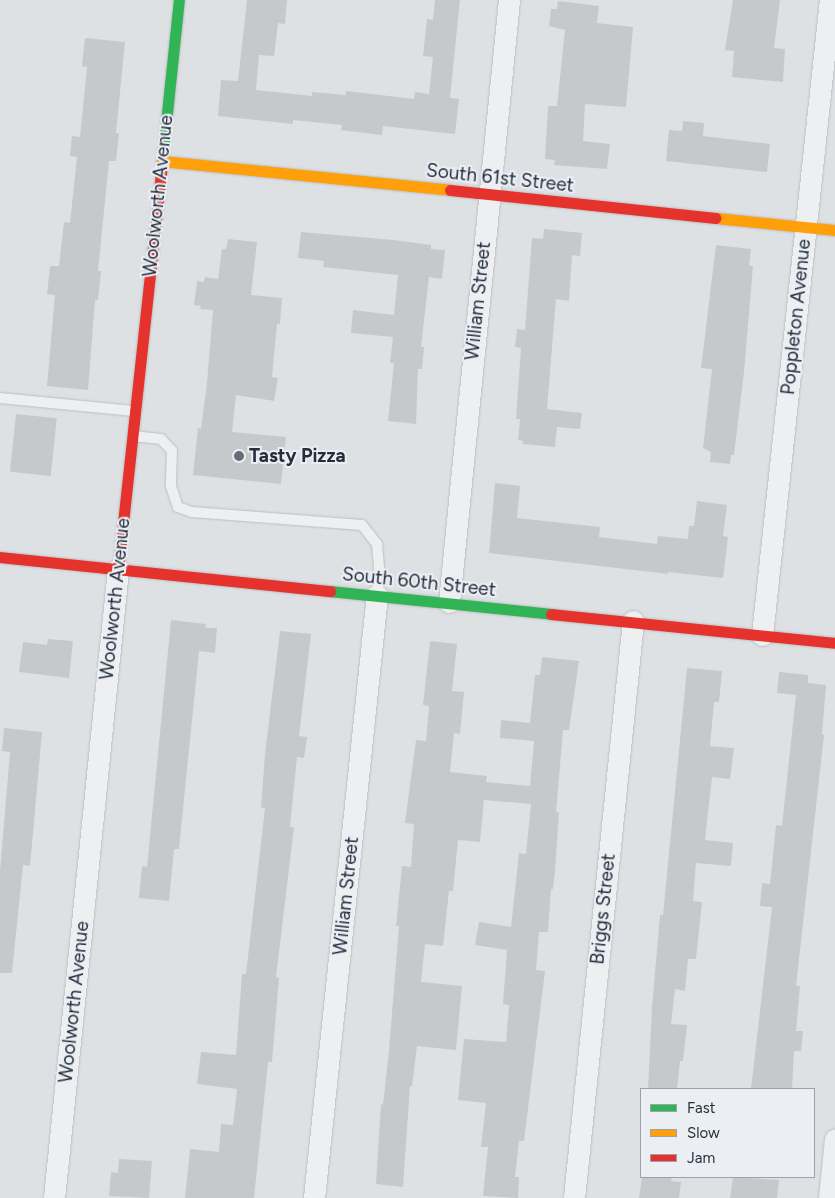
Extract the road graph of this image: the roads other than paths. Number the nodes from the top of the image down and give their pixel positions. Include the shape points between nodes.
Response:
1 (179, 0) edge
2 (509, 0) edge
3 (830, 0) edge
4 (162, 161) junction
5 (488, 194) junction
6 (806, 227) junction
7 (835, 230) edge
8 (0, 398) edge
9 (135, 412) junction
10 (133, 436) junction
11 (0, 556) edge
12 (118, 569) junction
13 (377, 595) junction
14 (448, 602) junction
15 (633, 621) junction
16 (762, 634) junction
17 (835, 642) edge
18 (835, 1139) edge
19 (54, 1198) edge
20 (314, 1198) edge
21 (574, 1198) edge
22 (829, 1198) edge

1 - 4 street, Woolworth Avenue
2 - 5 street, William Street
3 - 6 street, Poppleton Avenue
4 - 5 street, South 61st Street
4 - 9 street, Woolworth Avenue
5 - 6 street, South 61st Street
5 - 14 street, William Street
6 - 7 street, South 61st Street
6 - 16 street, Poppleton Avenue
8 - 9 lane
9 - 10 street, Woolworth Avenue
10 - 12 street, Woolworth Avenue
10 - 13 lane via 161,440 172,451 171,486 178,506 192,512 362,525 377,544
11 - 12 street, South 60th Street
12 - 13 street, South 60th Street
12 - 19 street, Woolworth Avenue
13 - 14 street, South 60th Street
13 - 20 street, William Street
14 - 15 street, South 60th Street
15 - 16 street, South 60th Street
15 - 21 street, Briggs Street
16 - 17 street, South 60th Street
18 - 22 street

